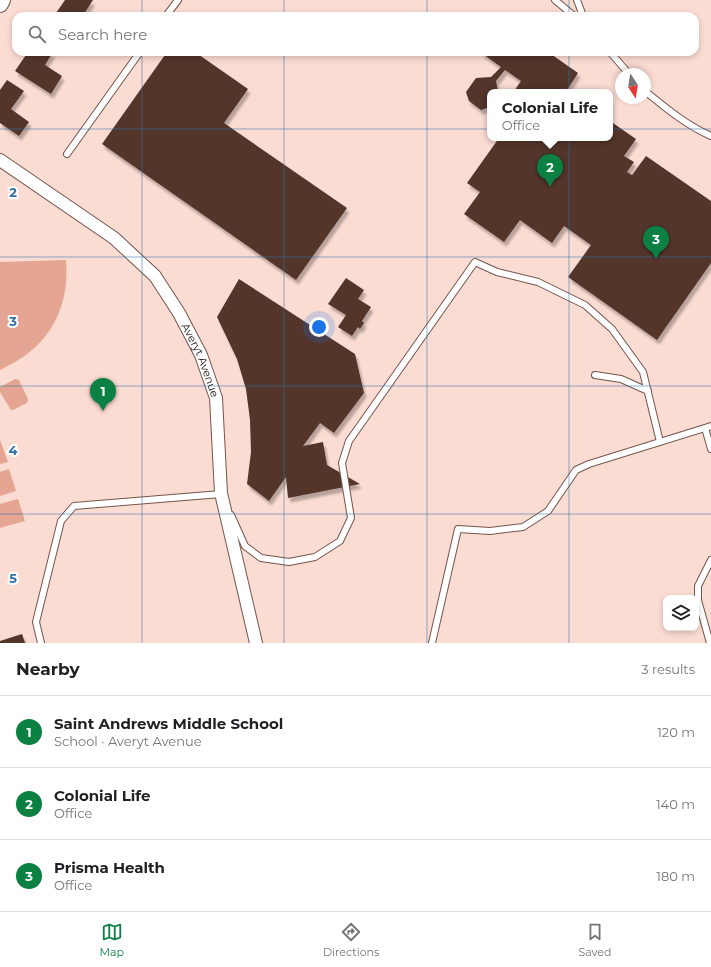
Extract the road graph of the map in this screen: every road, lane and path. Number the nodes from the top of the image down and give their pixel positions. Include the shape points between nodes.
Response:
1 (2, 0) edge
2 (178, 0) edge
3 (555, 0) edge
4 (577, 0) edge
5 (0, 4) edge
6 (169, 12) edge
7 (569, 12) edge
8 (582, 12) edge
9 (137, 56) edge
10 (613, 56) edge
11 (624, 68) edge
12 (651, 96) edge
13 (711, 136) edge
14 (67, 154) dead end
15 (0, 160) edge
16 (595, 375) dead end
17 (648, 391) junction
18 (708, 427) edge
19 (660, 442) junction
20 (711, 449) edge
21 (221, 493) junction
22 (711, 560) edge
23 (41, 643) edge
24 (256, 643) edge
25 (432, 643) edge
26 (710, 643) edge

1 - 5 street
2 - 6 lane
3 - 7 lane
4 - 8 lane
9 - 14 lane
10 - 11 lane
12 - 13 lane via 696,130
15 - 21 street, Averyt Avenue via 114,238 155,276 179,313 201,355 216,398
16 - 17 lane via 621,380
17 - 19 lane
17 - 21 lane via 643,372 612,329 585,306 538,282 498,272 475,262 348,441 342,463 351,518 340,541 315,557 289,562 261,558 244,546
18 - 19 lane
18 - 20 lane
19 - 25 lane via 576,470 548,511 523,526 490,531 458,529
21 - 23 lane via 74,506 60,521 36,622
21 - 24 street, Averyt Avenue
22 - 26 lane via 698,586 698,600

